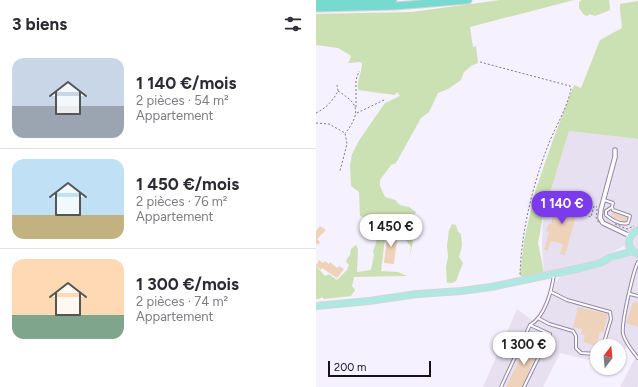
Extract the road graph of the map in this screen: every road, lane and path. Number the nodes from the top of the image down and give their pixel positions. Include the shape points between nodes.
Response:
1 (394, 0) edge
2 (468, 0) edge
3 (316, 2) edge
4 (316, 8) edge
5 (480, 62) dead end
6 (359, 71) dead end
7 (337, 85) dead end
8 (338, 91) junction
9 (386, 98) dead end
10 (356, 107) junction
11 (316, 113) edge
12 (357, 113) junction
13 (316, 123) edge
14 (345, 133) junction
15 (615, 150) dead end
16 (340, 171) dead end
17 (603, 200) junction
18 (598, 207) dead end
19 (612, 207) junction
20 (578, 213) dead end
21 (638, 230) edge
22 (630, 236) junction
23 (629, 245) junction
24 (637, 254) edge
25 (611, 257) junction
26 (638, 262) edge
27 (638, 271) edge
28 (554, 274) junction
29 (634, 274) junction
30 (521, 281) junction
31 (551, 292) junction
32 (630, 294) junction
33 (638, 296) edge
34 (316, 306) edge
35 (538, 318) junction
36 (530, 325) junction
37 (605, 339) edge
38 (590, 354) edge
39 (638, 358) edge
40 (500, 387) edge
41 (524, 387) edge

1 - 3 highway
2 - 4 highway via 395,6
5 - 30 path via 570,86 571,89 546,152 531,200 522,241 519,275
6 - 10 path via 356,80
7 - 8 path
8 - 10 path
8 - 11 path via 327,107
9 - 12 path
10 - 12 path
12 - 14 path
13 - 14 path via 329,124
14 - 16 path via 347,144
15 - 17 street via 616,157
17 - 19 lane via 613,203
17 - 22 street via 600,218 603,223
18 - 20 path via 594,206 591,217
19 - 19 lane via 606,211 606,215 617,222 628,223 630,216 613,210
21 - 22 main road
22 - 23 main road
23 - 24 main road
23 - 25 main road
24 - 25 main road
25 - 28 main road via 592,265
26 - 29 lane
27 - 29 lane
28 - 30 main road
28 - 31 lane
29 - 32 lane
30 - 34 main road via 473,290
31 - 35 lane
31 - 37 lane via 571,301 610,312 611,319
32 - 33 lane
32 - 39 lane via 623,322 623,334
35 - 36 lane
35 - 38 lane via 573,331 576,336 576,348 581,353
36 - 40 lane
36 - 41 lane via 550,334

